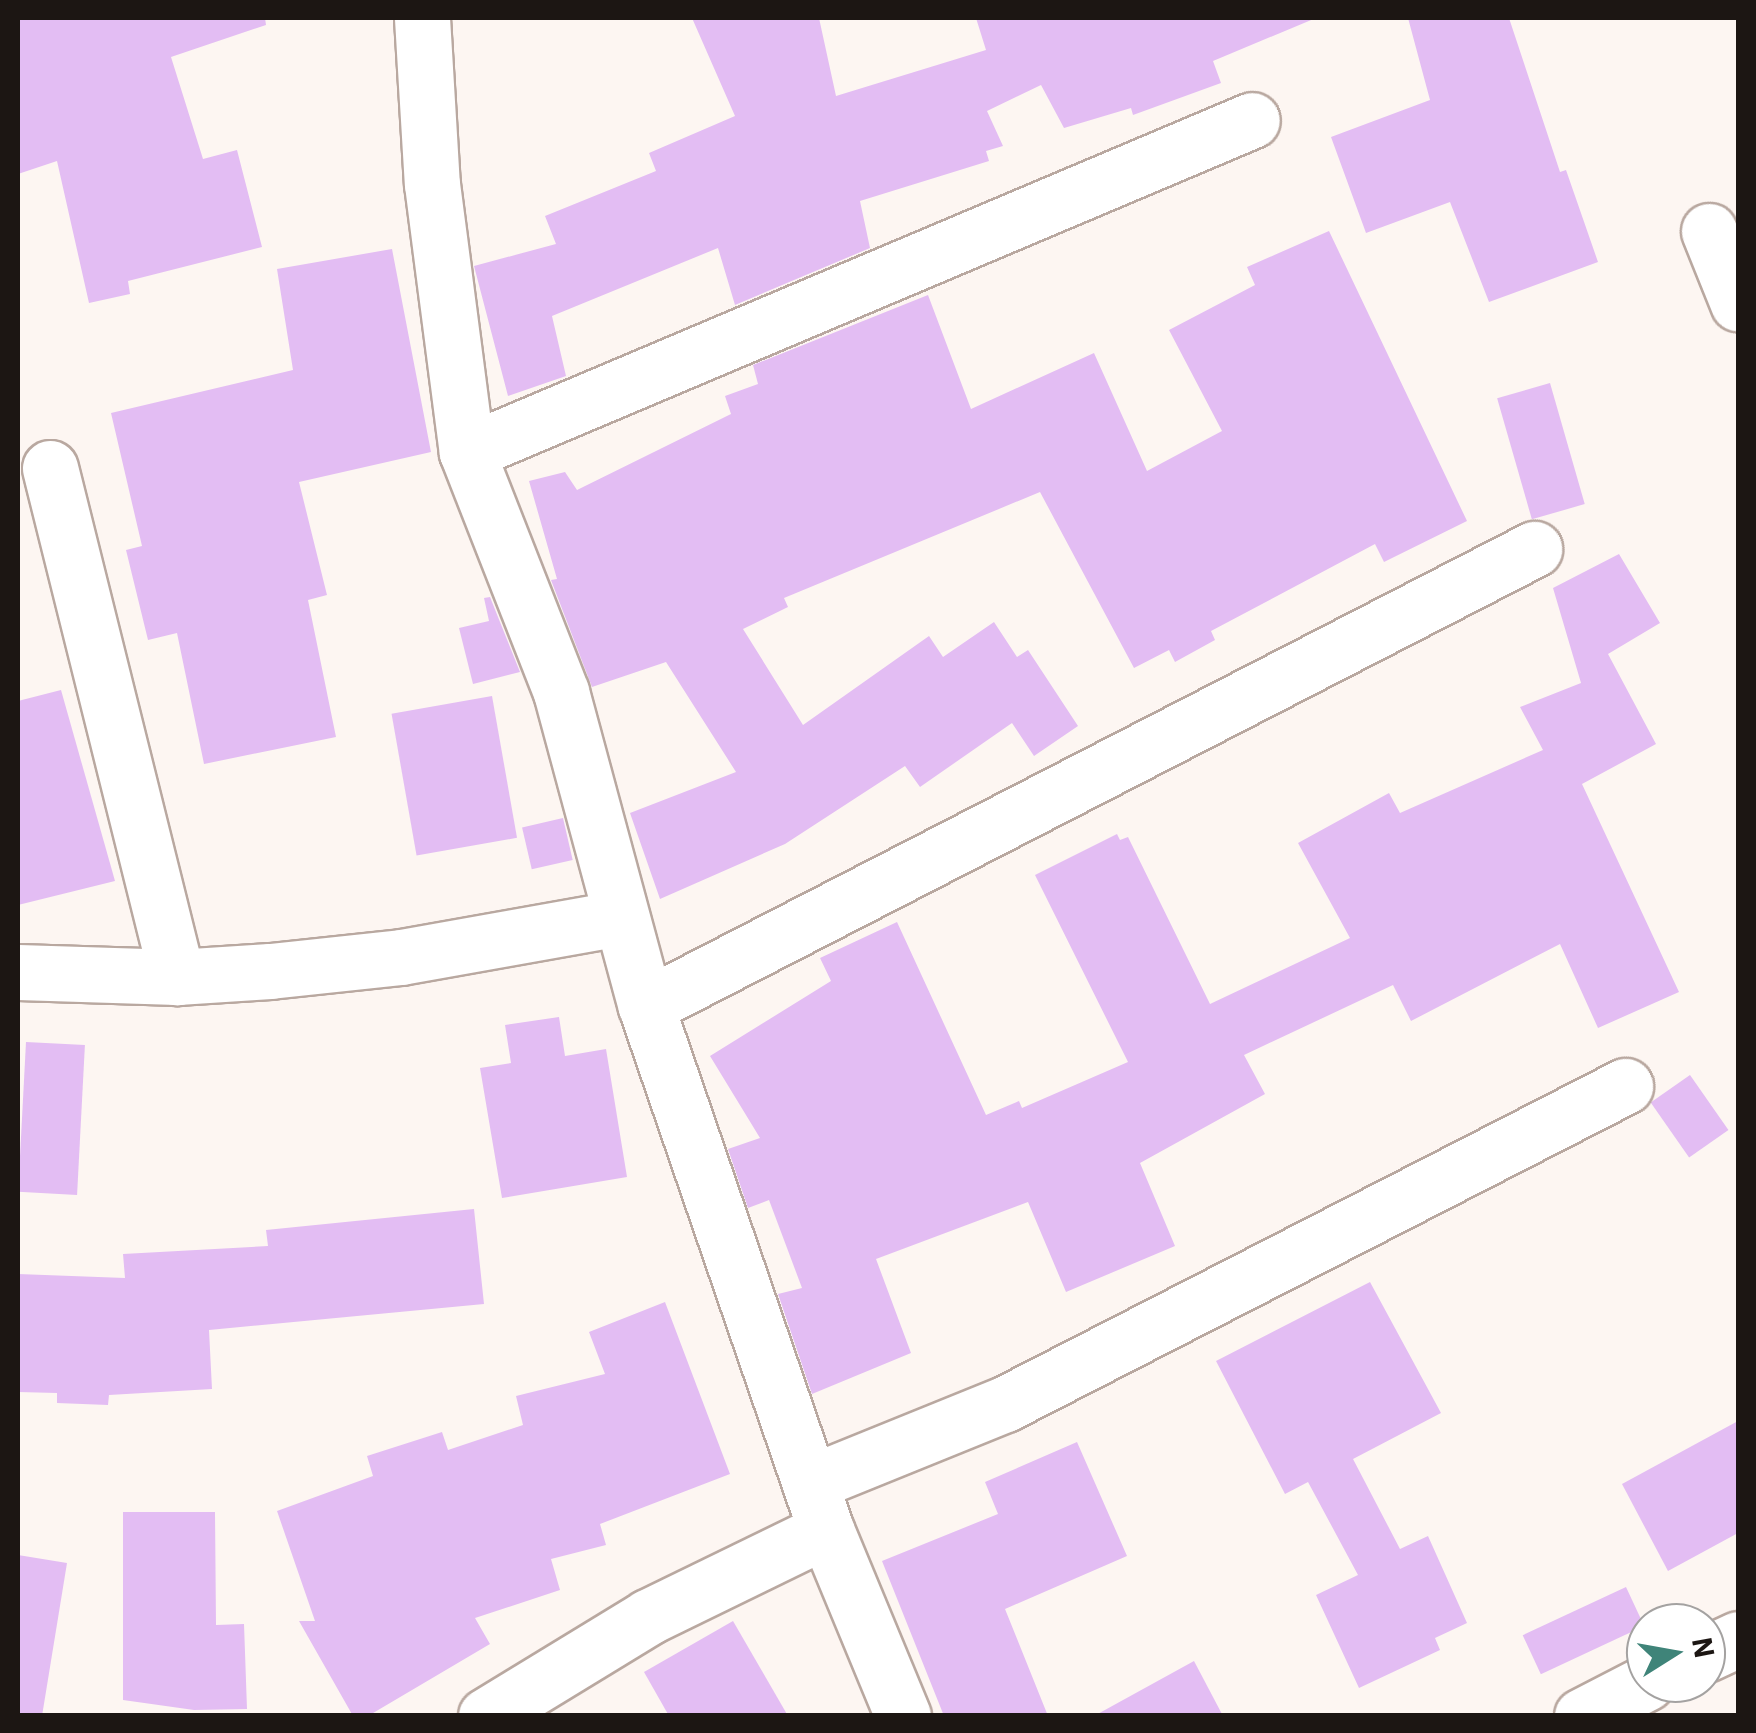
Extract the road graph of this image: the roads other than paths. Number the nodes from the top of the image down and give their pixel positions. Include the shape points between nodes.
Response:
1 (422, 18) edge
2 (1252, 120) dead end
3 (1708, 231) dead end
4 (1738, 304) edge
5 (467, 452) junction
6 (50, 468) dead end
7 (1534, 549) dead end
8 (620, 918) junction
9 (18, 972) edge
10 (177, 977) junction
11 (646, 1006) junction
12 (1625, 1086) dead end
13 (818, 1507) junction
14 (1626, 1693) edge
15 (486, 1716) edge
16 (904, 1716) edge
17 (1582, 1716) edge

1 - 5 street via 432,184
2 - 5 street
3 - 4 street
5 - 8 street via 562,692
6 - 10 street
7 - 11 street
8 - 10 street via 401,957
8 - 11 street
9 - 10 street
11 - 13 street
12 - 13 street
13 - 15 street
13 - 16 street
14 - 17 street

